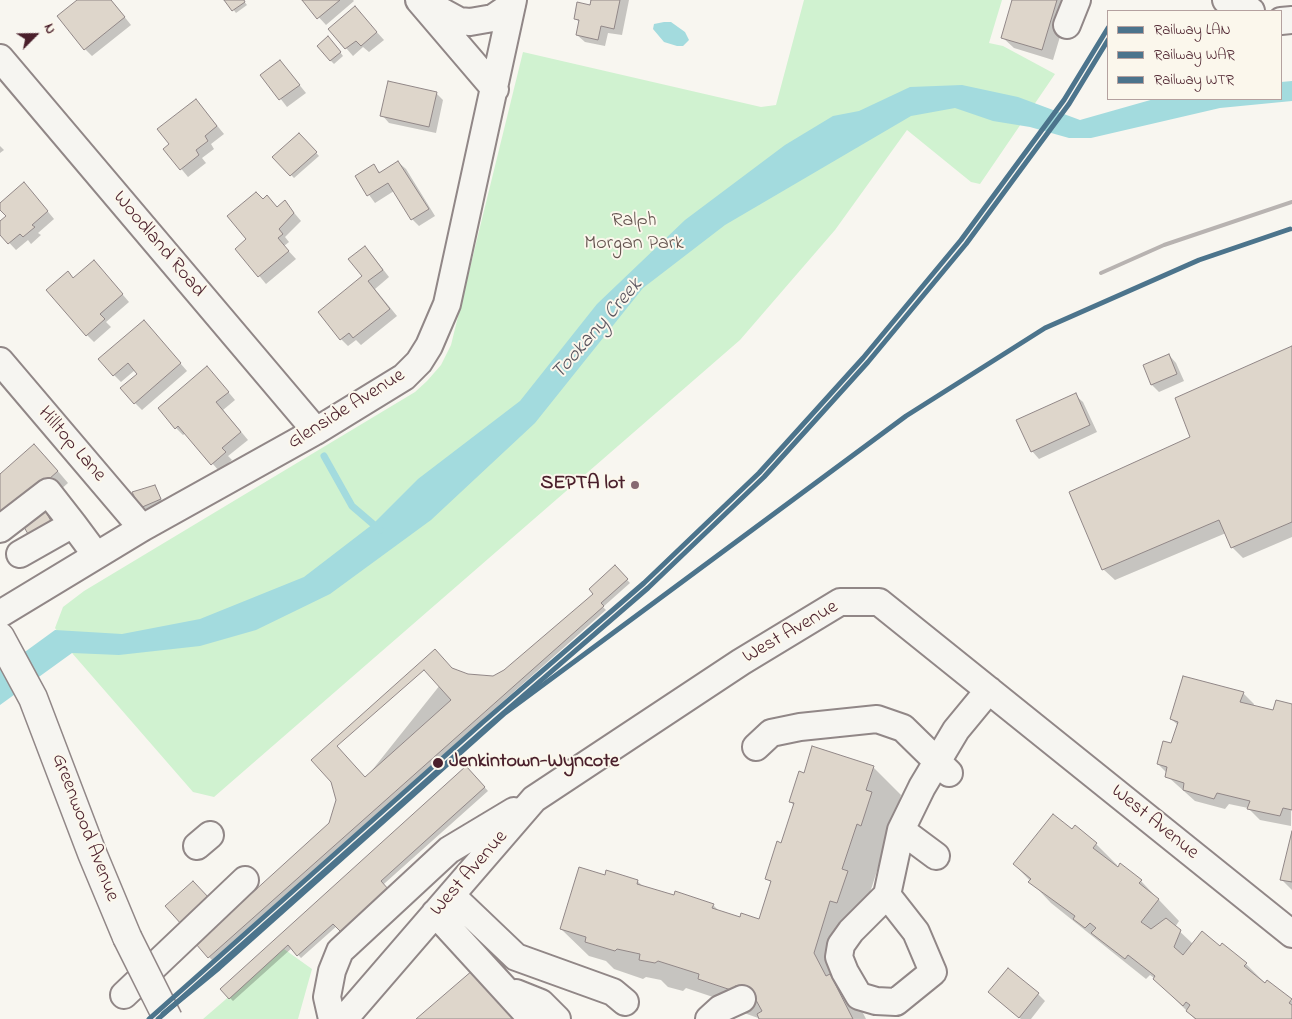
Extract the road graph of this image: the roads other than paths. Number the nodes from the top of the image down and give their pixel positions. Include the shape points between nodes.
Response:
1 (420, 0) edge
2 (1077, 0) edge
3 (1226, 0) edge
4 (512, 3) edge
5 (1249, 10) edge
6 (1068, 25) dead end
7 (0, 58) edge
8 (495, 89) junction
9 (0, 362) edge
10 (316, 431) junction
11 (73, 524) junction
12 (142, 528) junction
13 (0, 530) edge
14 (20, 554) junction
15 (96, 555) junction
16 (47, 586) junction
17 (0, 614) edge
18 (5, 645) edge
19 (989, 690) junction
20 (756, 747) dead end
21 (943, 768) junction
22 (534, 799) junction
23 (901, 830) junction
24 (936, 856) dead end
25 (245, 880) dead end
26 (887, 895) dead end
27 (443, 904) junction
28 (1292, 934) edge
29 (505, 988) junction
30 (124, 995) dead end
31 (742, 999) dead end
32 (625, 1002) dead end
33 (168, 1019) edge
34 (332, 1019) edge
35 (344, 1019) edge
36 (532, 1019) edge
37 (556, 1019) edge
38 (708, 1019) edge

1 - 4 street via 459,21 470,22 494,18
1 - 8 street
2 - 6 street
3 - 5 street
4 - 8 street, Glenside Avenue
7 - 10 street, Woodland Road
8 - 10 street, Glenside Avenue via 447,304 429,346 404,377
9 - 12 street, Hilltop Lane
10 - 12 street, Glenside Avenue
11 - 13 street via 48,492
11 - 14 street
11 - 15 street
12 - 15 street, Glenside Avenue
13 - 14 street
14 - 16 street
15 - 16 street, Glenside Avenue
16 - 17 street, Glenside Avenue
18 - 33 main road, Greenwood Avenue, bridge via 33,698 127,937
19 - 21 street via 956,730
19 - 22 street, West Avenue via 879,602 840,602 741,662
19 - 28 street, West Avenue
20 - 21 street via 771,733 877,718 903,728
21 - 23 street via 922,787
22 - 27 street, West Avenue
22 - 34 street via 449,850 340,951 327,997
23 - 24 street
23 - 26 street
25 - 30 street
27 - 29 street
27 - 32 street via 516,957 613,992
27 - 35 street, West Avenue
29 - 36 street
29 - 37 street via 541,1003
31 - 38 street via 720,1009

